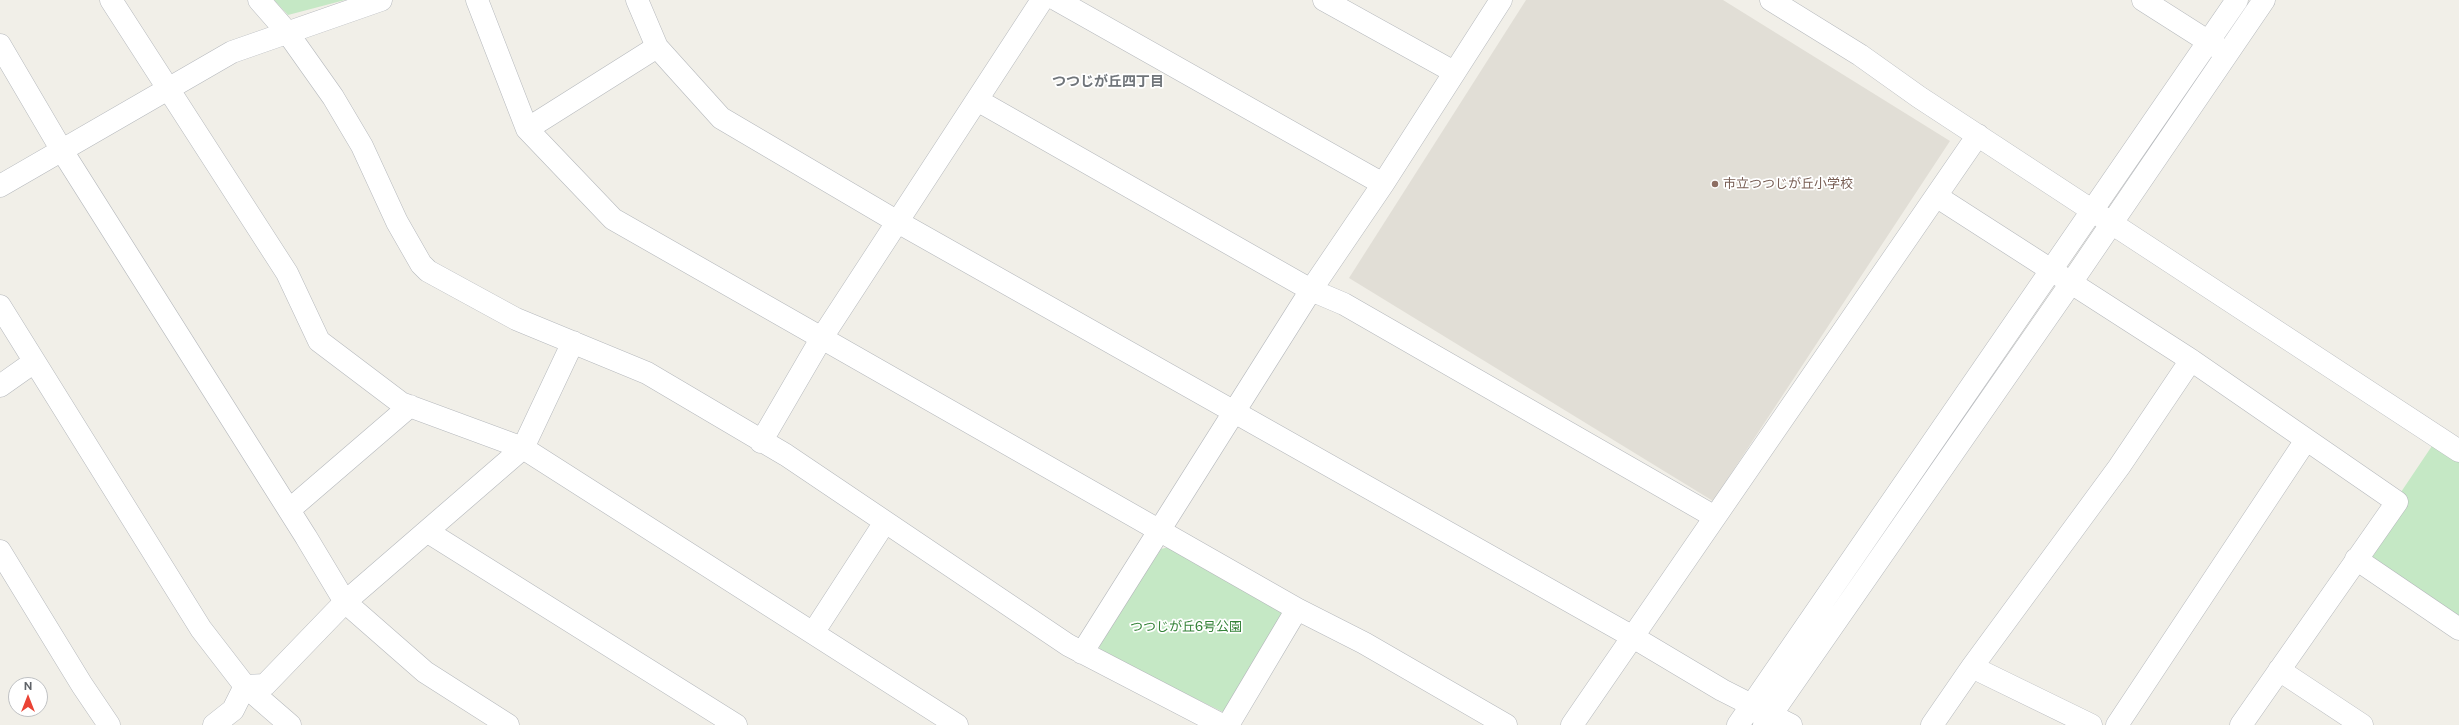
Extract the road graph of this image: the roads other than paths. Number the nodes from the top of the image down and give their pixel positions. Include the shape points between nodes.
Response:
1 (111, 0) edge
2 (259, 0) edge
3 (381, 0) edge
4 (477, 0) edge
5 (637, 0) edge
6 (1042, 0) edge
7 (1057, 0) edge
8 (1324, 0) edge
9 (1501, 0) edge
10 (1771, 0) edge
11 (2143, 0) edge
12 (2237, 0) edge
13 (2264, 0) edge
14 (287, 32) junction
15 (2208, 42) junction
16 (0, 45) edge
17 (657, 47) junction
18 (2228, 54) junction
19 (1454, 72) junction
20 (167, 90) junction
21 (977, 100) junction
22 (527, 129) junction
23 (1978, 135) junction
24 (61, 149) junction
25 (1383, 184) junction
26 (0, 186) edge
27 (1936, 196) junction
28 (2092, 210) junction
29 (896, 221) junction
30 (2112, 223) junction
31 (2051, 270) junction
32 (2071, 283) junction
33 (1311, 290) junction
34 (0, 306) edge
35 (821, 339) junction
36 (573, 342) junction
37 (2191, 360) junction
38 (34, 362) junction
39 (0, 386) edge
40 (410, 406) junction
41 (1235, 411) junction
42 (2306, 440) junction
43 (760, 442) junction
44 (523, 448) junction
45 (2459, 451) edge
46 (289, 510) junction
47 (1715, 517) junction
48 (885, 522) junction
49 (1159, 531) junction
50 (428, 532) junction
51 (0, 550) edge
52 (2356, 559) junction
53 (345, 602) junction
54 (1297, 609) junction
55 (2459, 629) edge
56 (813, 633) junction
57 (1633, 637) junction
58 (1082, 653) junction
59 (1972, 667) junction
60 (2279, 670) junction
61 (245, 686) junction
62 (1752, 704) junction
63 (1768, 719) edge
64 (109, 725) edge
65 (214, 725) edge
66 (290, 725) edge
67 (508, 725) edge
68 (736, 725) edge
69 (956, 725) edge
70 (1222, 725) edge
71 (1228, 725) edge
72 (1506, 725) edge
73 (1572, 725) edge
74 (1738, 725) edge
75 (1791, 725) edge
76 (1932, 725) edge
77 (2091, 725) edge
78 (2117, 725) edge
79 (2241, 725) edge
80 (2362, 725) edge

1 - 20 street
2 - 14 street
3 - 14 street
4 - 22 street
5 - 17 street
6 - 21 street
7 - 25 street
8 - 19 street
9 - 19 street
10 - 23 street via 1860,55
11 - 15 street
12 - 15 street
13 - 18 street
14 - 20 street via 232,52
14 - 36 street via 333,97 362,146 421,264 436,277 516,319
15 - 18 street
15 - 28 street
16 - 24 street
17 - 22 street
17 - 29 street via 721,118
18 - 30 street
19 - 25 street
20 - 24 street
20 - 40 street via 287,273 320,341 401,403
21 - 29 street
21 - 33 street
22 - 35 street via 613,219
23 - 27 street
23 - 28 street
24 - 26 street
24 - 46 street
25 - 33 street
27 - 31 street
27 - 47 street
28 - 30 street
28 - 31 street
29 - 35 street via 878,255
29 - 41 street
30 - 32 street
30 - 45 street
31 - 32 street
31 - 62 street
32 - 37 street
32 - 63 street
33 - 41 street
33 - 47 street via 1344,304
34 - 38 street
35 - 43 street
35 - 49 street
36 - 43 street via 647,373
36 - 44 street
37 - 42 street
37 - 59 street via 2119,467
38 - 39 street
38 - 61 street via 200,629
40 - 44 street
40 - 46 street
41 - 49 street
41 - 57 street
42 - 52 street via 2396,502
42 - 78 street
43 - 48 street via 786,455
44 - 50 street
44 - 56 street
46 - 53 street
47 - 57 street
48 - 56 street
48 - 58 street
49 - 54 street
49 - 58 street
50 - 53 street
50 - 68 street
51 - 64 street
52 - 55 street
52 - 60 street
53 - 61 street via 265,685
53 - 67 street via 425,672
54 - 71 street
54 - 72 street via 1364,642
56 - 69 street
57 - 62 street via 1722,690
57 - 73 street
58 - 70 street
59 - 76 street
59 - 77 street
60 - 79 street
60 - 80 street
61 - 65 street via 233,710
61 - 66 street
62 - 63 street
62 - 74 street
63 - 75 street

